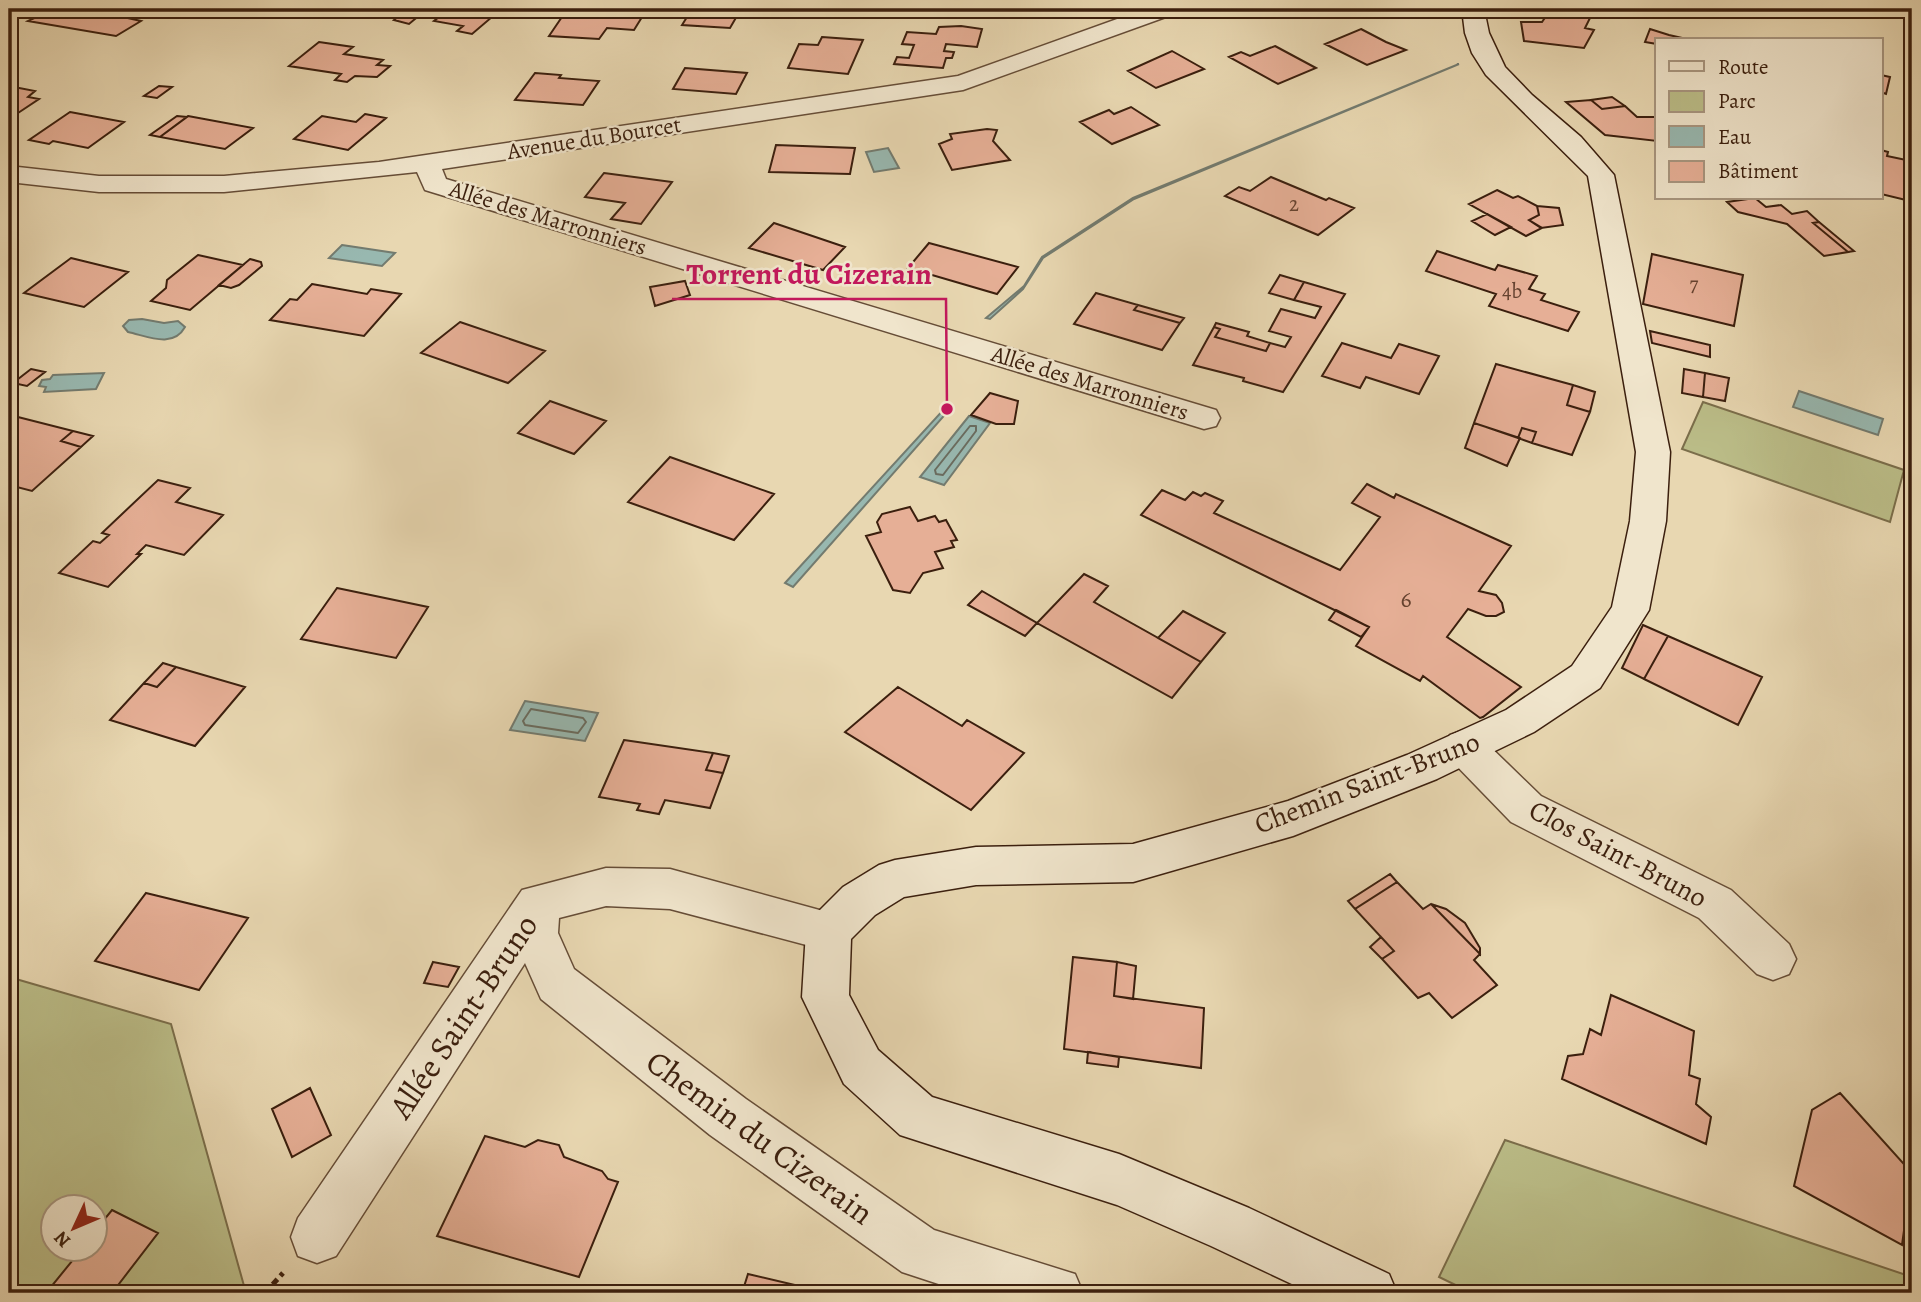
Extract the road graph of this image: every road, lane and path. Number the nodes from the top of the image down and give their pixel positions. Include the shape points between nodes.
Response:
1 (1473, 9) edge
2 (1148, 11) edge
3 (426, 163) junction
4 (9, 174) edge
5 (1204, 418) dead end
6 (1464, 747) junction
7 (538, 904) junction
8 (829, 931) junction
9 (1773, 958) dead end
10 (317, 1237) dead end
11 (1056, 1293) edge
12 (1370, 1293) edge

1 - 6 street, Chemin Saint-Bruno via 1488,60 1504,85 1601,175 1653,452 1648,521 1630,610 1586,677 1520,721
2 - 3 street, Avenue du Bourcet via 963,83
3 - 4 street, Avenue du Bourcet via 225,184 99,184
3 - 5 street, Allée des Marronniers via 435,184
6 - 8 street, Chemin Saint-Bruno via 1293,818 1133,863 976,866 895,879 859,901
6 - 9 street, Clos Saint-Bruno via 1527,809 1715,904
7 - 8 street, Allée Saint-Bruno via 606,887 670,889
7 - 10 street, Allée Saint-Bruno
7 - 11 street, Chemin du Cizerain via 535,933 557,984 728,1117 921,1253
8 - 12 street via 825,997 861,1067 918,1117 1119,1180

